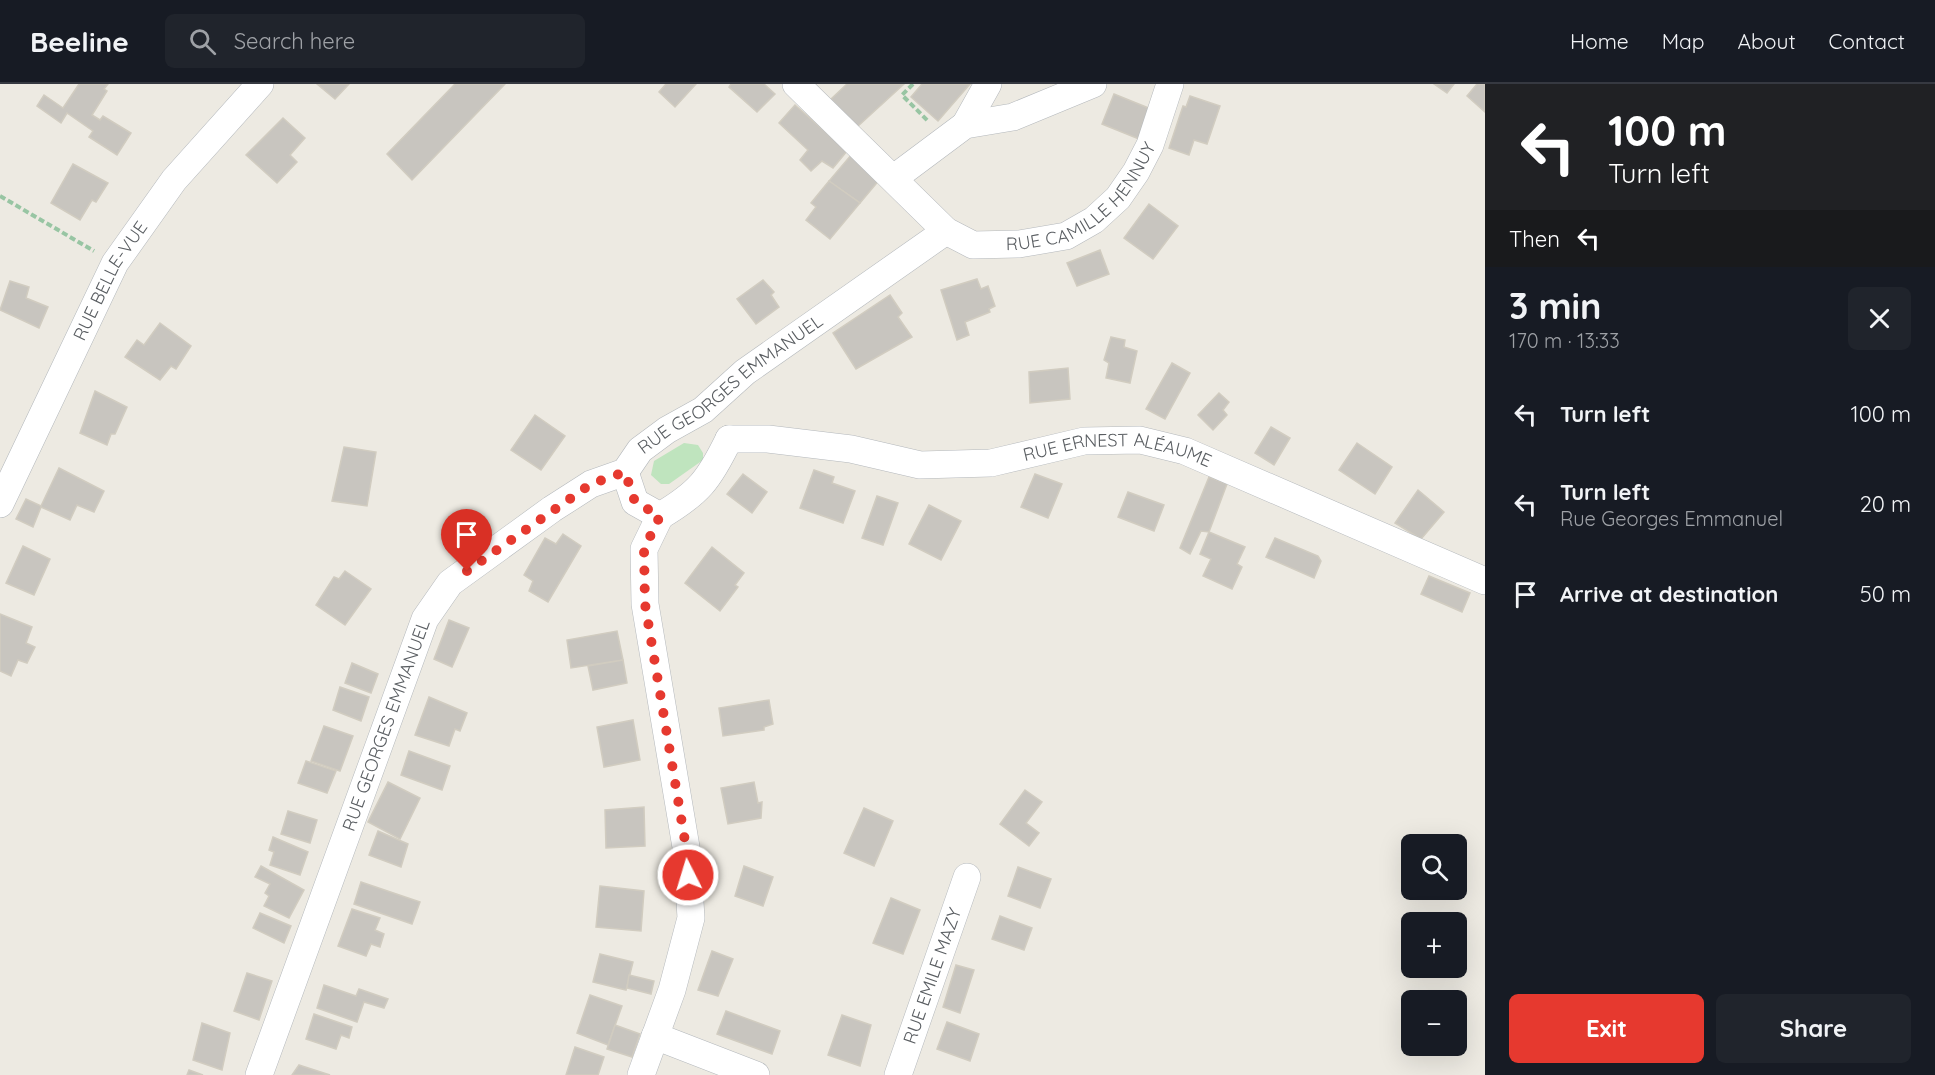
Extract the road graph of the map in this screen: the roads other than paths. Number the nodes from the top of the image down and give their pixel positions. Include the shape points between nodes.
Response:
1 (260, 84) edge
2 (796, 84) edge
3 (988, 84) edge
4 (1093, 84) edge
5 (1170, 84) edge
6 (956, 132) junction
7 (894, 178) junction
8 (946, 231) junction
9 (703, 410) junction
10 (729, 439) junction
11 (625, 472) junction
12 (0, 504) edge
13 (660, 516) junction
14 (1485, 581) edge
15 (967, 878) dead end
16 (655, 1036) junction
17 (259, 1075) edge
18 (641, 1075) edge
19 (756, 1075) edge
20 (898, 1075) edge

1 - 12 street, RUE BELLE-VUE via 174,180 115,263
2 - 7 street, RUE CAMILLE HENNUY
3 - 6 street
4 - 6 street via 1012,117
5 - 8 street, RUE CAMILLE HENNUY via 1150,145 1136,172 1118,198 1094,220 1066,236 1019,244 973,245
6 - 7 street
7 - 8 street, RUE CAMILLE HENNUY
8 - 9 street, RUE GEORGES EMMANUEL via 745,372
9 - 10 street via 720,420
9 - 11 street, RUE GEORGES EMMANUEL via 640,450
10 - 13 street via 711,475 689,499
10 - 14 street, RUE ERNEST ALÉAUME via 768,439 851,449 920,465 991,463 1084,441 1140,440 1185,451
11 - 13 street via 635,502
11 - 17 street, RUE GEORGES EMMANUEL via 591,484 450,583 425,619
13 - 16 street via 644,549 645,604 687,853 691,918
15 - 20 street, RUE EMILE MAZY
16 - 18 street
16 - 19 street

